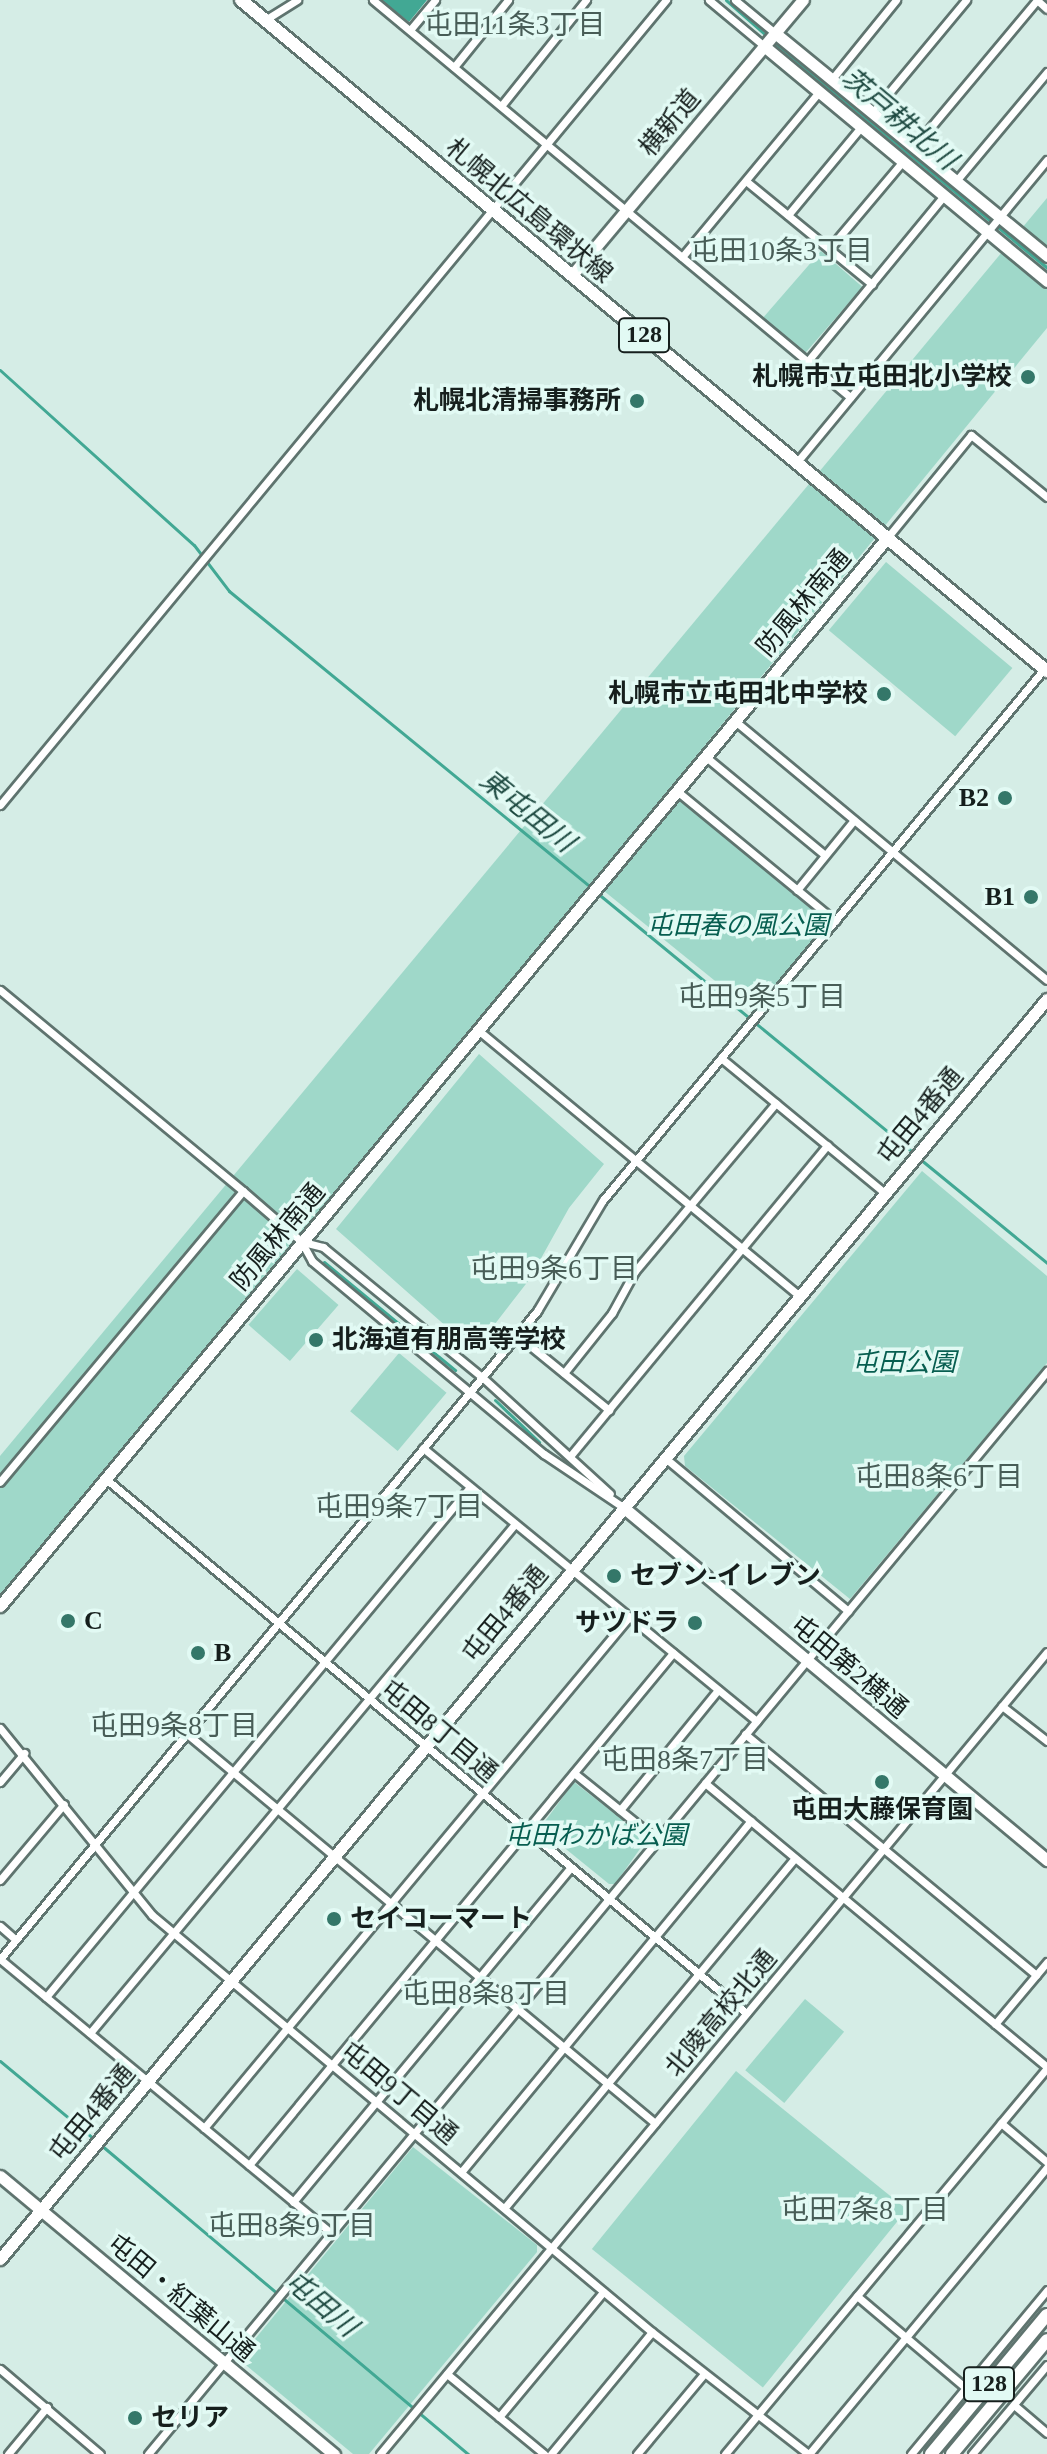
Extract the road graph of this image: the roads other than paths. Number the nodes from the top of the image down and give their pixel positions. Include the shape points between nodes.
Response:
1 (241, 0) edge
2 (297, 0) edge
3 (373, 0) edge
4 (435, 0) edge
5 (508, 0) edge
6 (586, 0) edge
7 (666, 0) edge
8 (709, 0) edge
9 (735, 0) edge
10 (803, 0) edge
11 (896, 0) edge
12 (966, 0) edge
13 (1037, 0) edge
14 (1047, 9) edge
15 (265, 20) junction
16 (410, 30) junction
17 (770, 40) junction
18 (454, 67) junction
19 (1047, 72) edge
20 (832, 79) junction
21 (819, 92) junction
22 (501, 106) junction
23 (873, 112) junction
24 (861, 127) junction
25 (549, 145) junction
26 (915, 146) junction
27 (1047, 160) edge
28 (903, 161) junction
29 (746, 181) junction
30 (956, 181) junction
31 (944, 196) junction
32 (625, 210) junction
33 (495, 212) junction
34 (788, 215) junction
35 (999, 218) junction
36 (989, 229) junction
37 (829, 249) junction
38 (1047, 256) edge
39 (682, 257) junction
40 (572, 275) junction
41 (1047, 281) edge
42 (872, 284) junction
43 (807, 362) junction
44 (850, 397) junction
45 (797, 462) junction
46 (1047, 497) edge
47 (887, 538) junction
48 (1046, 668) edge
49 (735, 721) junction
50 (706, 757) junction
51 (677, 791) junction
52 (0, 805) edge
53 (854, 820) junction
54 (893, 851) junction
55 (825, 855) junction
56 (797, 890) junction
57 (835, 921) junction
58 (1047, 980) edge
59 (0, 990) edge
60 (1047, 999) edge
61 (478, 1030) junction
62 (721, 1058) junction
63 (776, 1103) junction
64 (827, 1145) junction
65 (637, 1160) junction
66 (243, 1191) junction
67 (885, 1193) junction
68 (691, 1206) junction
69 (301, 1241) junction
70 (743, 1249) junction
71 (799, 1296) junction
72 (517, 1335) junction
73 (1047, 1371) edge
74 (564, 1373) junction
75 (482, 1377) junction
76 (470, 1392) junction
77 (609, 1410) junction
78 (423, 1448) junction
79 (571, 1455) junction
80 (664, 1457) junction
81 (106, 1479) junction
82 (0, 1482) edge
83 (470, 1487) junction
84 (623, 1507) junction
85 (515, 1524) junction
86 (571, 1569) junction
87 (0, 1606) edge
88 (848, 1611) junction
89 (629, 1617) junction
90 (278, 1622) junction
91 (1047, 1652) edge
92 (673, 1653) junction
93 (807, 1660) junction
94 (325, 1662) junction
95 (718, 1690) junction
96 (370, 1699) junction
97 (1002, 1706) junction
98 (756, 1721) junction
99 (0, 1728) edge
100 (186, 1733) junction
101 (745, 1734) junction
102 (1047, 1741) edge
103 (425, 1745) junction
104 (24, 1753) junction
105 (233, 1772) junction
106 (574, 1773) junction
107 (946, 1776) junction
108 (0, 1782) edge
109 (705, 1783) junction
110 (483, 1793) junction
111 (64, 1804) junction
112 (278, 1809) junction
113 (620, 1810) junction
114 (751, 1821) junction
115 (526, 1829) junction
116 (657, 1840) junction
117 (93, 1847) junction
118 (885, 1849) junction
119 (333, 1856) junction
120 (795, 1858) junction
121 (1047, 1860) edge
122 (571, 1867) junction
123 (0, 1880) edge
124 (131, 1895) junction
125 (609, 1898) junction
126 (842, 1898) junction
127 (391, 1904) junction
128 (0, 1926) edge
129 (175, 1934) junction
130 (655, 1937) junction
131 (16, 1940) junction
132 (434, 1941) junction
133 (0, 1959) edge
134 (1047, 1962) edge
135 (699, 1974) junction
136 (1036, 1975) junction
137 (479, 1978) junction
138 (230, 1979) junction
139 (46, 1997) junction
140 (517, 2009) junction
141 (746, 2013) junction
142 (995, 2024) junction
143 (289, 2027) junction
144 (90, 2033) junction
145 (564, 2048) junction
146 (332, 2063) junction
147 (1047, 2068) edge
148 (147, 2081) junction
149 (607, 2084) junction
150 (377, 2101) junction
151 (655, 2123) junction
152 (1001, 2123) junction
153 (204, 2128) junction
154 (415, 2132) junction
155 (1047, 2164) edge
156 (249, 2165) junction
157 (462, 2171) junction
158 (0, 2176) edge
159 (293, 2202) junction
160 (506, 2206) junction
161 (41, 2209) junction
162 (331, 2233) junction
163 (553, 2246) junction
164 (0, 2259) edge
165 (1047, 2290) edge
166 (603, 2292) junction
167 (857, 2296) junction
168 (1047, 2315) edge
169 (652, 2332) junction
170 (906, 2337) junction
171 (1047, 2340) edge
172 (224, 2362) junction
173 (1047, 2365) edge
174 (1, 2372) edge
175 (447, 2374) junction
176 (704, 2374) junction
177 (966, 2388) junction
178 (1014, 2405) junction
179 (47, 2407) junction
180 (758, 2415) junction
181 (499, 2417) junction
182 (1047, 2433) edge
183 (89, 2445) junction
184 (8, 2454) edge
185 (82, 2454) edge
186 (100, 2454) edge
187 (148, 2454) edge
188 (334, 2454) edge
189 (380, 2454) edge
190 (544, 2454) edge
191 (551, 2454) edge
192 (637, 2454) edge
193 (725, 2454) edge
194 (808, 2454) edge
195 (911, 2454) edge
196 (931, 2454) edge
197 (952, 2454) edge
198 (972, 2454) edge

1 - 15 main road, 札幌北広島環状線 / 128
2 - 15 street
3 - 16 street
4 - 16 street
5 - 18 street
6 - 22 street
7 - 25 street
8 - 17 street
9 - 17 street
10 - 17 street, 横新道
11 - 20 street
12 - 23 street
13 - 14 street
13 - 26 street
15 - 33 main road, 札幌北広島環状線 / 128
16 - 18 street
17 - 20 street
17 - 21 street
17 - 32 street, 横新道
18 - 22 street
19 - 30 street
20 - 23 street
21 - 24 street
21 - 29 street
22 - 25 street
23 - 26 street
24 - 28 street
24 - 34 street
25 - 32 street
25 - 33 street
26 - 30 street
27 - 35 street
28 - 31 street
28 - 37 street
29 - 34 street
29 - 39 street
30 - 35 street
31 - 36 street
31 - 42 street
32 - 39 street
32 - 40 street, 横新道
33 - 40 main road, 札幌北広島環状線 / 128
33 - 52 street
34 - 37 street
35 - 36 street
35 - 38 street
36 - 41 street
36 - 44 street
37 - 42 street
39 - 43 street
40 - 45 main road, 札幌北広島環状線 / 128
42 - 43 street
43 - 44 street
44 - 45 street
45 - 47 main road, 札幌北広島環状線 / 128
46 - 47 street via 971,435
47 - 48 main road, 札幌北広島環状線 / 128
47 - 49 street, 防風林南通
48 - 54 street
49 - 50 street, 防風林南通
49 - 53 street
50 - 51 street, 防風林南通
50 - 55 street
51 - 56 street
51 - 61 street, 防風林南通
53 - 54 street
53 - 55 street
54 - 57 street
54 - 58 street
55 - 56 street
56 - 57 street
57 - 62 street
59 - 66 street
60 - 67 street, 屯田4番通
61 - 65 street
61 - 69 street, 防風林南通
62 - 63 street
62 - 65 street
63 - 64 street
63 - 68 street
64 - 67 street
64 - 70 street
65 - 68 street
65 - 72 street via 588,1221 556,1280
66 - 69 street
66 - 82 street
67 - 71 street, 屯田4番通
68 - 70 street
68 - 74 street via 635,1271 612,1313
69 - 75 street via 323,1247
69 - 76 street via 312,1261
69 - 81 street, 防風林南通
70 - 71 street
70 - 77 street
71 - 80 street, 屯田4番通
72 - 74 street
72 - 75 street
73 - 88 street
74 - 77 street
75 - 76 street
75 - 79 street
76 - 78 street
76 - 84 street via 544,1454
77 - 79 street
78 - 83 street
78 - 90 street
79 - 84 street
80 - 84 street, 屯田4番通
80 - 88 street
81 - 87 street, 防風林南通
81 - 90 street, 屯田8丁目通
83 - 85 street
83 - 94 street
84 - 86 street, 屯田4番通
84 - 93 street, 屯田第2横通
85 - 86 street
85 - 96 street
86 - 89 street
86 - 103 street, 屯田4番通
88 - 93 street
89 - 92 street
89 - 110 street
90 - 94 street, 屯田8丁目通
90 - 100 street
91 - 97 street, 北陵高校北通
92 - 95 street
92 - 106 street
93 - 98 street
93 - 107 street, 屯田第2横通
94 - 96 street, 屯田8丁目通
94 - 105 street
95 - 98 street
95 - 113 street
96 - 103 street, 屯田8丁目通
96 - 112 street
97 - 102 street
97 - 107 street, 北陵高校北通
98 - 101 street
99 - 104 street, 屯田9丁目通
100 - 105 street
100 - 117 street
101 - 109 street
101 - 118 street
103 - 110 street, 屯田8丁目通
103 - 119 street, 屯田4番通
104 - 108 street
104 - 111 street, 屯田9丁目通
105 - 112 street
105 - 124 street
106 - 113 street
106 - 115 street
107 - 118 street, 北陵高校北通
107 - 121 street, 屯田第2横通
109 - 114 street
109 - 116 street
110 - 115 street, 屯田8丁目通
110 - 127 street
111 - 117 street, 屯田9丁目通
111 - 123 street
112 - 119 street
112 - 129 street
113 - 116 street
114 - 120 street
114 - 130 street
115 - 122 street, 屯田8丁目通
115 - 132 street
116 - 125 street
117 - 124 street, 屯田9丁目通
117 - 131 street
118 - 126 street, 北陵高校北通
118 - 136 street
119 - 127 street
119 - 138 street, 屯田4番通
120 - 126 street
120 - 135 street
122 - 125 street, 屯田8丁目通
122 - 137 street
124 - 129 street, 屯田9丁目通
124 - 139 street
125 - 130 street, 屯田8丁目通
125 - 140 street
126 - 141 street, 北陵高校北通
126 - 142 street
127 - 132 street
127 - 143 street
128 - 131 street
129 - 138 street, 屯田9丁目通
129 - 144 street
130 - 135 street, 屯田8丁目通
130 - 145 street
131 - 133 street
132 - 137 street
132 - 146 street
133 - 139 street
134 - 136 street
135 - 141 street, 屯田8丁目通
135 - 149 street
136 - 142 street
137 - 140 street
137 - 150 street
138 - 143 street, 屯田9丁目通
138 - 148 street, 屯田4番通
139 - 144 street
140 - 145 street
140 - 154 street
141 - 151 street, 北陵高校北通
142 - 147 street
143 - 146 street, 屯田9丁目通
143 - 153 street
144 - 148 street
145 - 149 street
145 - 157 street
146 - 150 street, 屯田9丁目通
146 - 156 street
147 - 152 street
148 - 153 street
148 - 161 street, 屯田4番通
149 - 151 street
149 - 160 street
150 - 154 street, 屯田9丁目通
150 - 159 street
151 - 163 street, 北陵高校北通
152 - 155 street
152 - 167 street
153 - 156 street
154 - 157 street, 屯田9丁目通
154 - 162 street
155 - 170 street
156 - 159 street
157 - 160 street, 屯田9丁目通
158 - 161 street, 屯田・紅葉山通
159 - 162 street
160 - 163 street, 屯田9丁目通
161 - 164 street, 屯田4番通
161 - 172 street, 屯田・紅葉山通
162 - 172 street
163 - 166 street, 屯田9丁目通
163 - 175 street, 北陵高校北通
165 - 177 street
166 - 169 street, 屯田9丁目通
166 - 181 street
167 - 170 street
167 - 180 street
168 - 196 main road, 128
169 - 176 street, 屯田9丁目通
169 - 191 street
170 - 177 street
170 - 194 street
171 - 197 main road, 128
172 - 187 street
172 - 188 street, 屯田・紅葉山通
173 - 178 street
174 - 179 street
175 - 181 street
175 - 189 street, 北陵高校北通
176 - 180 street, 屯田9丁目通
176 - 192 street
177 - 195 street
178 - 182 street
178 - 198 street
179 - 183 street
179 - 184 street
180 - 193 street
180 - 194 street, 屯田9丁目通
181 - 190 street
183 - 185 street
183 - 186 street

